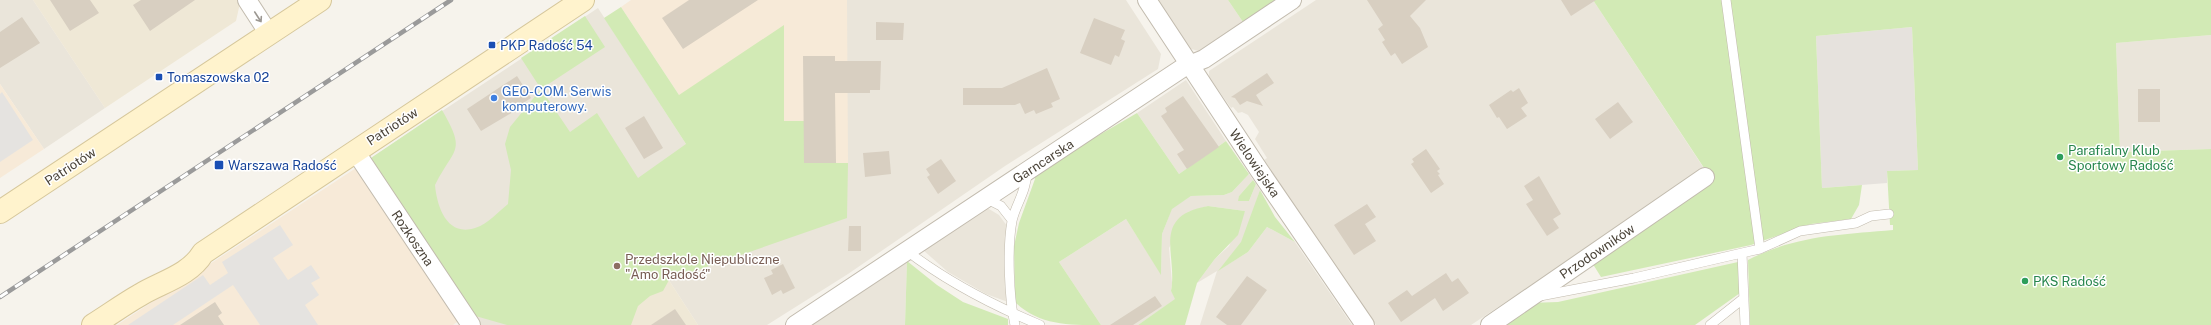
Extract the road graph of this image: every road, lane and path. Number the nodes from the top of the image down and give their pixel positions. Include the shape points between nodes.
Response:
1 (247, 0) edge
2 (320, 0) edge
3 (583, 0) edge
4 (1147, 0) edge
5 (1292, 0) edge
6 (1726, 0) edge
7 (269, 34) junction
8 (1190, 65) junction
9 (355, 150) junction
10 (1027, 171) junction
11 (1705, 177) dead end
12 (986, 198) junction
13 (0, 212) edge
14 (1889, 214) dead end
15 (1012, 220) junction
16 (1760, 249) junction
17 (907, 251) junction
18 (1742, 253) junction
19 (1528, 298) junction
20 (1744, 298) junction
21 (1012, 313) junction
22 (93, 325) edge
23 (471, 325) edge
24 (795, 325) edge
25 (1015, 325) edge
26 (1040, 325) edge
27 (1364, 325) edge
28 (1490, 325) edge
29 (1710, 325) edge
30 (1745, 325) edge

1 -> 7 street
2 - 7 main road, Patriotów
3 - 9 main road, Patriotów
4 - 8 street, Wielowiejska
5 - 8 street, Garncarska via 1204,59
6 - 16 lane
7 - 13 main road, Patriotów
8 - 10 street, Garncarska
8 - 27 street, Wielowiejska
9 - 22 main road, Patriotów via 202,253 187,252 167,264 141,294
9 - 23 street, Rozkoszna
10 - 12 street, Garncarska
10 - 15 lane via 1026,185
11 - 19 street, Przodowników
12 - 15 lane via 1001,206
12 - 17 street, Garncarska
14 - 16 lane via 1871,216 1856,223 1800,231
15 - 21 lane
16 - 18 lane
17 - 21 lane via 956,285
17 - 24 street, Garncarska
18 - 19 lane via 1634,278
18 - 20 lane
19 - 28 street, Przodowników
20 - 29 lane
20 - 30 lane
21 - 25 lane
21 - 26 lane

